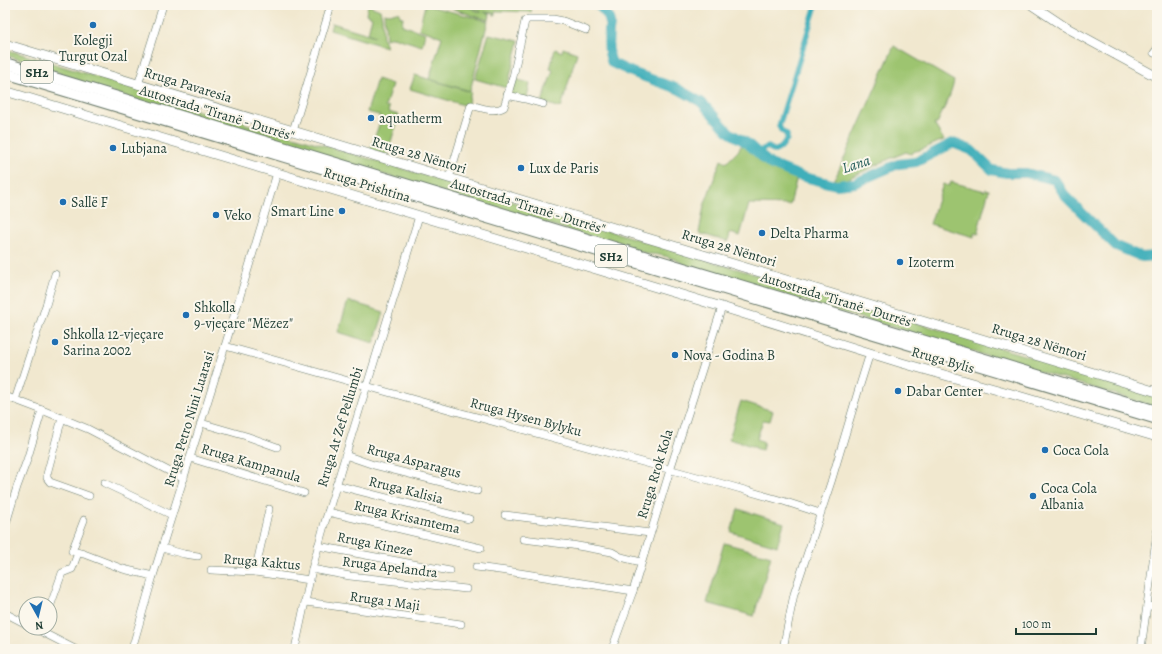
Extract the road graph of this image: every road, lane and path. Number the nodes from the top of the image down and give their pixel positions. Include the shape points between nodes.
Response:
1 (163, 5) edge
2 (331, 5) edge
3 (1032, 5) edge
4 (586, 30) dead end
5 (5, 44) edge
6 (5, 63) edge
7 (5, 73) edge
8 (1157, 77) edge
9 (138, 85) junction
10 (5, 91) edge
11 (508, 96) junction
12 (543, 104) dead end
13 (293, 131) junction
14 (277, 173) junction
15 (449, 178) junction
16 (419, 216) junction
17 (55, 274) dead end
18 (722, 307) junction
19 (225, 346) junction
20 (870, 353) junction
21 (366, 386) junction
22 (1157, 392) edge
23 (5, 396) edge
24 (15, 400) junction
25 (42, 410) junction
26 (1157, 411) edge
27 (62, 418) junction
28 (1157, 419) edge
29 (201, 423) junction
30 (1157, 437) edge
31 (277, 447) dead end
32 (345, 455) junction
33 (190, 458) junction
34 (670, 470) junction
35 (184, 479) junction
36 (104, 483) dead end
37 (336, 486) junction
38 (477, 491) dead end
39 (304, 493) dead end
40 (89, 496) dead end
41 (269, 509) dead end
42 (328, 512) junction
43 (820, 513) junction
44 (172, 515) junction
45 (505, 515) dead end
46 (469, 519) dead end
47 (84, 520) dead end
48 (5, 528) edge
49 (1157, 532) edge
50 (650, 533) junction
51 (523, 539) dead end
52 (318, 546) junction
53 (162, 548) junction
54 (481, 548) dead end
55 (78, 553) junction
56 (198, 556) dead end
57 (642, 562) junction
58 (476, 567) dead end
59 (312, 569) junction
60 (211, 570) dead end
61 (450, 571) dead end
62 (255, 572) junction
63 (153, 576) junction
64 (310, 580) junction
65 (466, 589) dead end
66 (633, 591) junction
67 (54, 596) edge
68 (306, 602) junction
69 (1147, 605) junction
70 (1157, 608) edge
71 (5, 613) edge
72 (18, 620) edge
73 (461, 624) dead end
74 (52, 636) edge
75 (75, 649) edge
76 (132, 649) edge
77 (295, 649) edge
78 (612, 649) edge
79 (783, 649) edge
80 (1141, 649) edge

1 - 9 street
2 - 13 street
3 - 8 main road via 1065,27
4 - 11 street via 553,19 525,21
5 - 9 main road, Rruga Pavaresia
6 - 26 highway, Autostrada "Tiranë - Durrës" / SH2
7 - 28 highway, Autostrada "Tiranë - Durrës" / SH2
9 - 13 main road, Rruga Pavaresia
10 - 14 main road, Rruga Prishtina
11 - 12 street
11 - 15 street via 504,107 497,110 471,106
13 - 15 main road, Rruga 28 Nëntori
14 - 16 main road, Rruga Prishtina
14 - 19 street, Rruga Petro Nini Luarasi
15 - 22 main road, Rruga 28 Nëntori
16 - 18 main road, Rruga Prishtina
16 - 21 street, Rruga At Zef Pellumbi
17 - 24 street
18 - 20 main road, Rruga Bylis
18 - 34 street, Rruga Rrok Kola
19 - 21 street, Rruga Hysen Bylyku
19 - 29 street, Rruga Petro Nini Luarasi
20 - 30 main road, Rruga Bylis
20 - 43 street
21 - 32 street, Rruga At Zef Pellumbi
21 - 34 street, Rruga Hysen Bylyku
23 - 24 street
24 - 25 street
25 - 27 street
25 - 48 street
27 - 35 street
27 - 40 street via 47,478 50,482
29 - 31 street
29 - 33 street, Rruga Petro Nini Luarasi
32 - 37 street, Rruga At Zef Pellumbi
32 - 38 street, Rruga Asparagus via 374,465
33 - 35 street, Rruga Petro Nini Luarasi
33 - 39 street, Rruga Kampanula
34 - 43 street, Rruga Hysen Bylyku
34 - 50 street, Rruga Rrok Kola
35 - 44 street, Rruga Petro Nini Luarasi
36 - 44 street
37 - 42 street, Rruga At Zef Pellumbi
37 - 46 street, Rruga Kalisia
41 - 62 street
42 - 52 street, Rruga At Zef Pellumbi
42 - 54 street, Rruga Krisamtema
43 - 79 street via 794,594
44 - 53 street, Rruga Petro Nini Luarasi
45 - 50 street
47 - 55 street via 72,551
49 - 69 street
50 - 57 street, Rruga Rrok Kola
51 - 57 street via 612,552
52 - 59 street, Rruga At Zef Pellumbi
52 - 61 street, Rruga Kineze
53 - 56 street
53 - 63 street, Rruga Petro Nini Luarasi
55 - 63 street via 123,569
55 - 67 street via 72,569 62,573
57 - 66 street, Rruga Rrok Kola
58 - 66 street
59 - 64 street, Rruga At Zef Pellumbi
59 - 65 street, Rruga Apelandra via 350,576
60 - 62 street, Rruga Kaktus
62 - 64 street, Rruga Kaktus
63 - 76 street, Rruga Petro Nini Luarasi
64 - 68 street, Rruga At Zef Pellumbi
66 - 78 street, Rruga Rrok Kola
68 - 73 street, Rruga 1 Maji
68 - 77 street, Rruga At Zef Pellumbi
69 - 70 street
69 - 80 street
71 - 72 street
74 - 75 street

